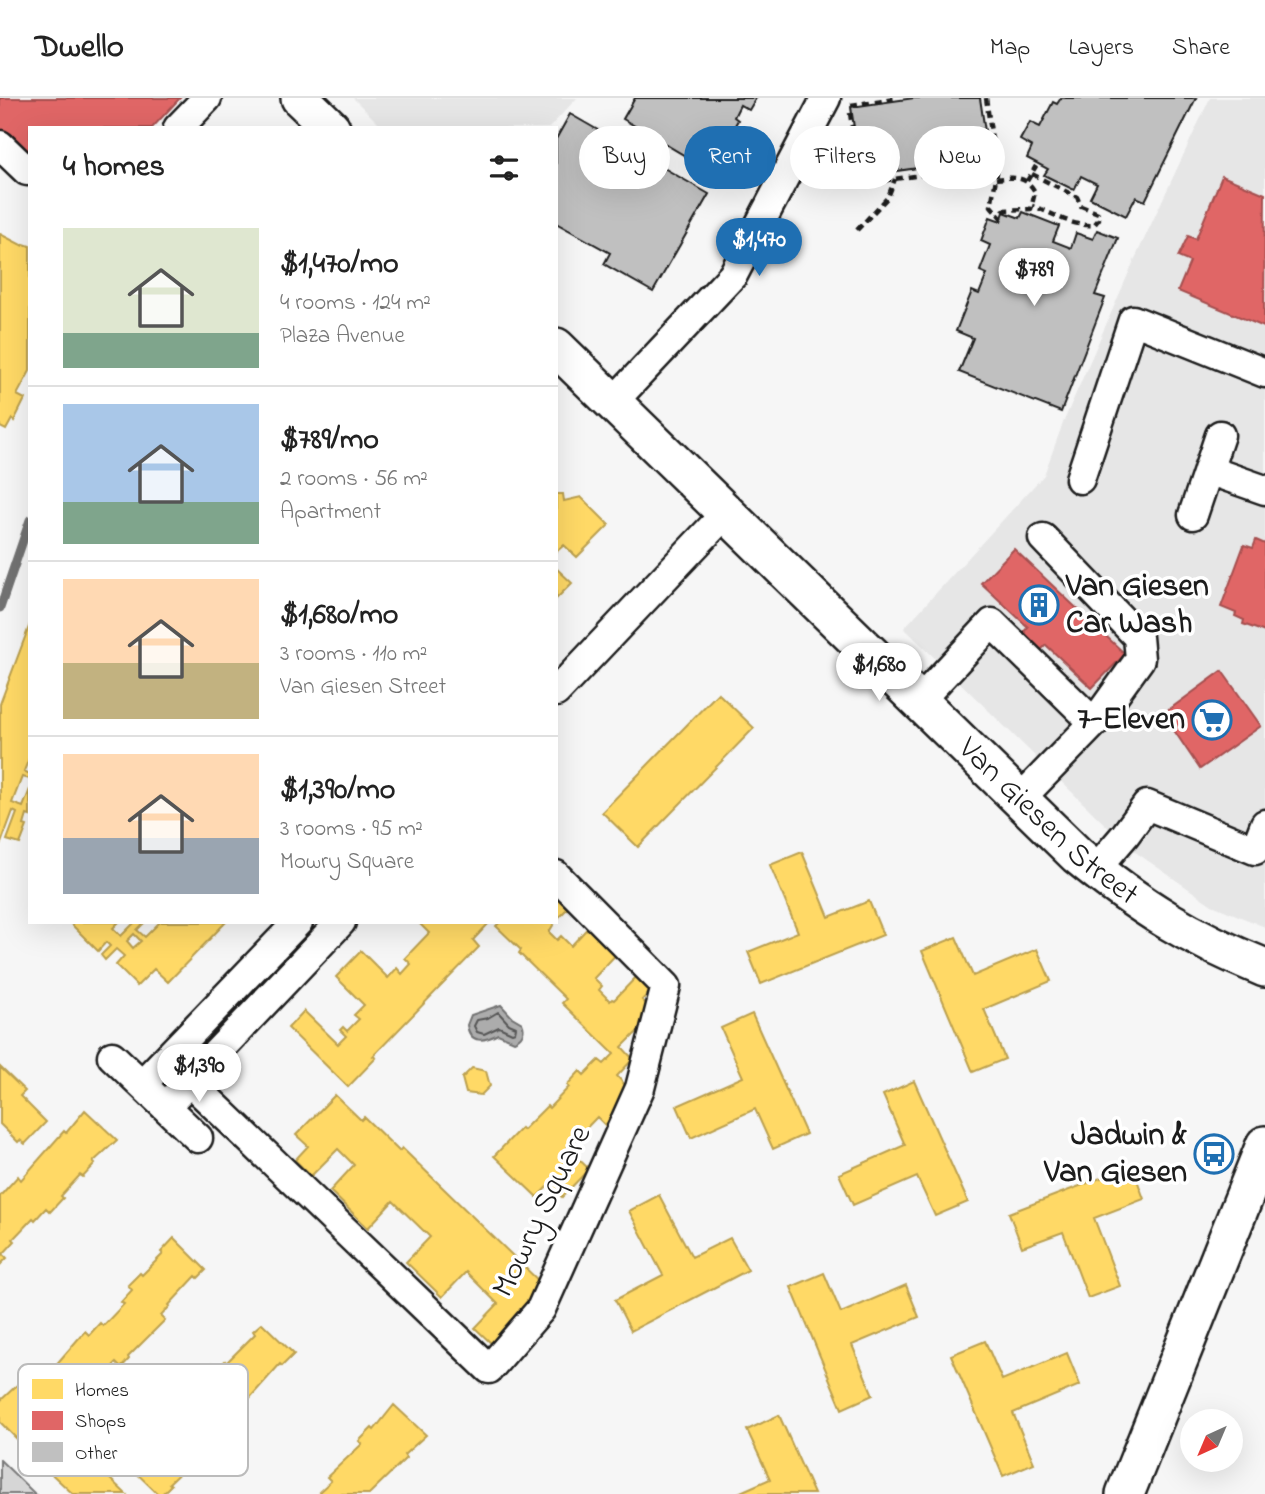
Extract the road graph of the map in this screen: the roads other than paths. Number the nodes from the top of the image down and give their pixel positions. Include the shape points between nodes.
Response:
1 (207, 98) edge
2 (300, 98) edge
3 (826, 98) edge
4 (180, 126) edge
5 (329, 126) edge
6 (0, 145) edge
7 (27, 171) dead end
8 (558, 349) edge
9 (1265, 373) edge
10 (614, 401) junction
11 (1220, 435) dead end
12 (1208, 470) junction
13 (1080, 479) dead end
14 (1263, 483) edge
15 (725, 514) junction
16 (1193, 516) dead end
17 (1043, 538) dead end
18 (558, 690) edge
19 (919, 701) junction
20 (1094, 723) junction
21 (1020, 799) junction
22 (1265, 824) edge
23 (1095, 870) junction
24 (558, 878) edge
25 (339, 924) edge
26 (289, 931) edge
27 (304, 962) junction
28 (1265, 968) edge
29 (112, 1056) dead end
30 (190, 1082) junction
31 (142, 1084) junction
32 (166, 1106) junction
33 (198, 1138) dead end
34 (1265, 1145) edge
35 (1125, 1494) edge

1 - 4 street
2 - 5 main road
3 - 10 street via 733,275
6 - 7 street
8 - 10 main road, Van Giesen Street
9 - 13 street via 1133,320
10 - 15 main road, Van Giesen Street
11 - 12 street
12 - 14 street
12 - 16 street
15 - 18 street
15 - 19 main road, Van Giesen Street
17 - 20 street via 1139,637 1139,659
19 - 20 street via 992,622
19 - 21 main road, Van Giesen Street
20 - 21 street
21 - 23 main road, Van Giesen Street
22 - 23 street via 1255,850 1147,805
23 - 28 main road, Van Giesen Street via 1169,923
24 - 30 street, Mowry Square via 666,986 640,1088 541,1309 489,1369
25 - 27 street
26 - 27 street
26 - 31 street
27 - 30 street
29 - 31 street
30 - 32 street
31 - 32 street
32 - 33 street
34 - 35 main road

